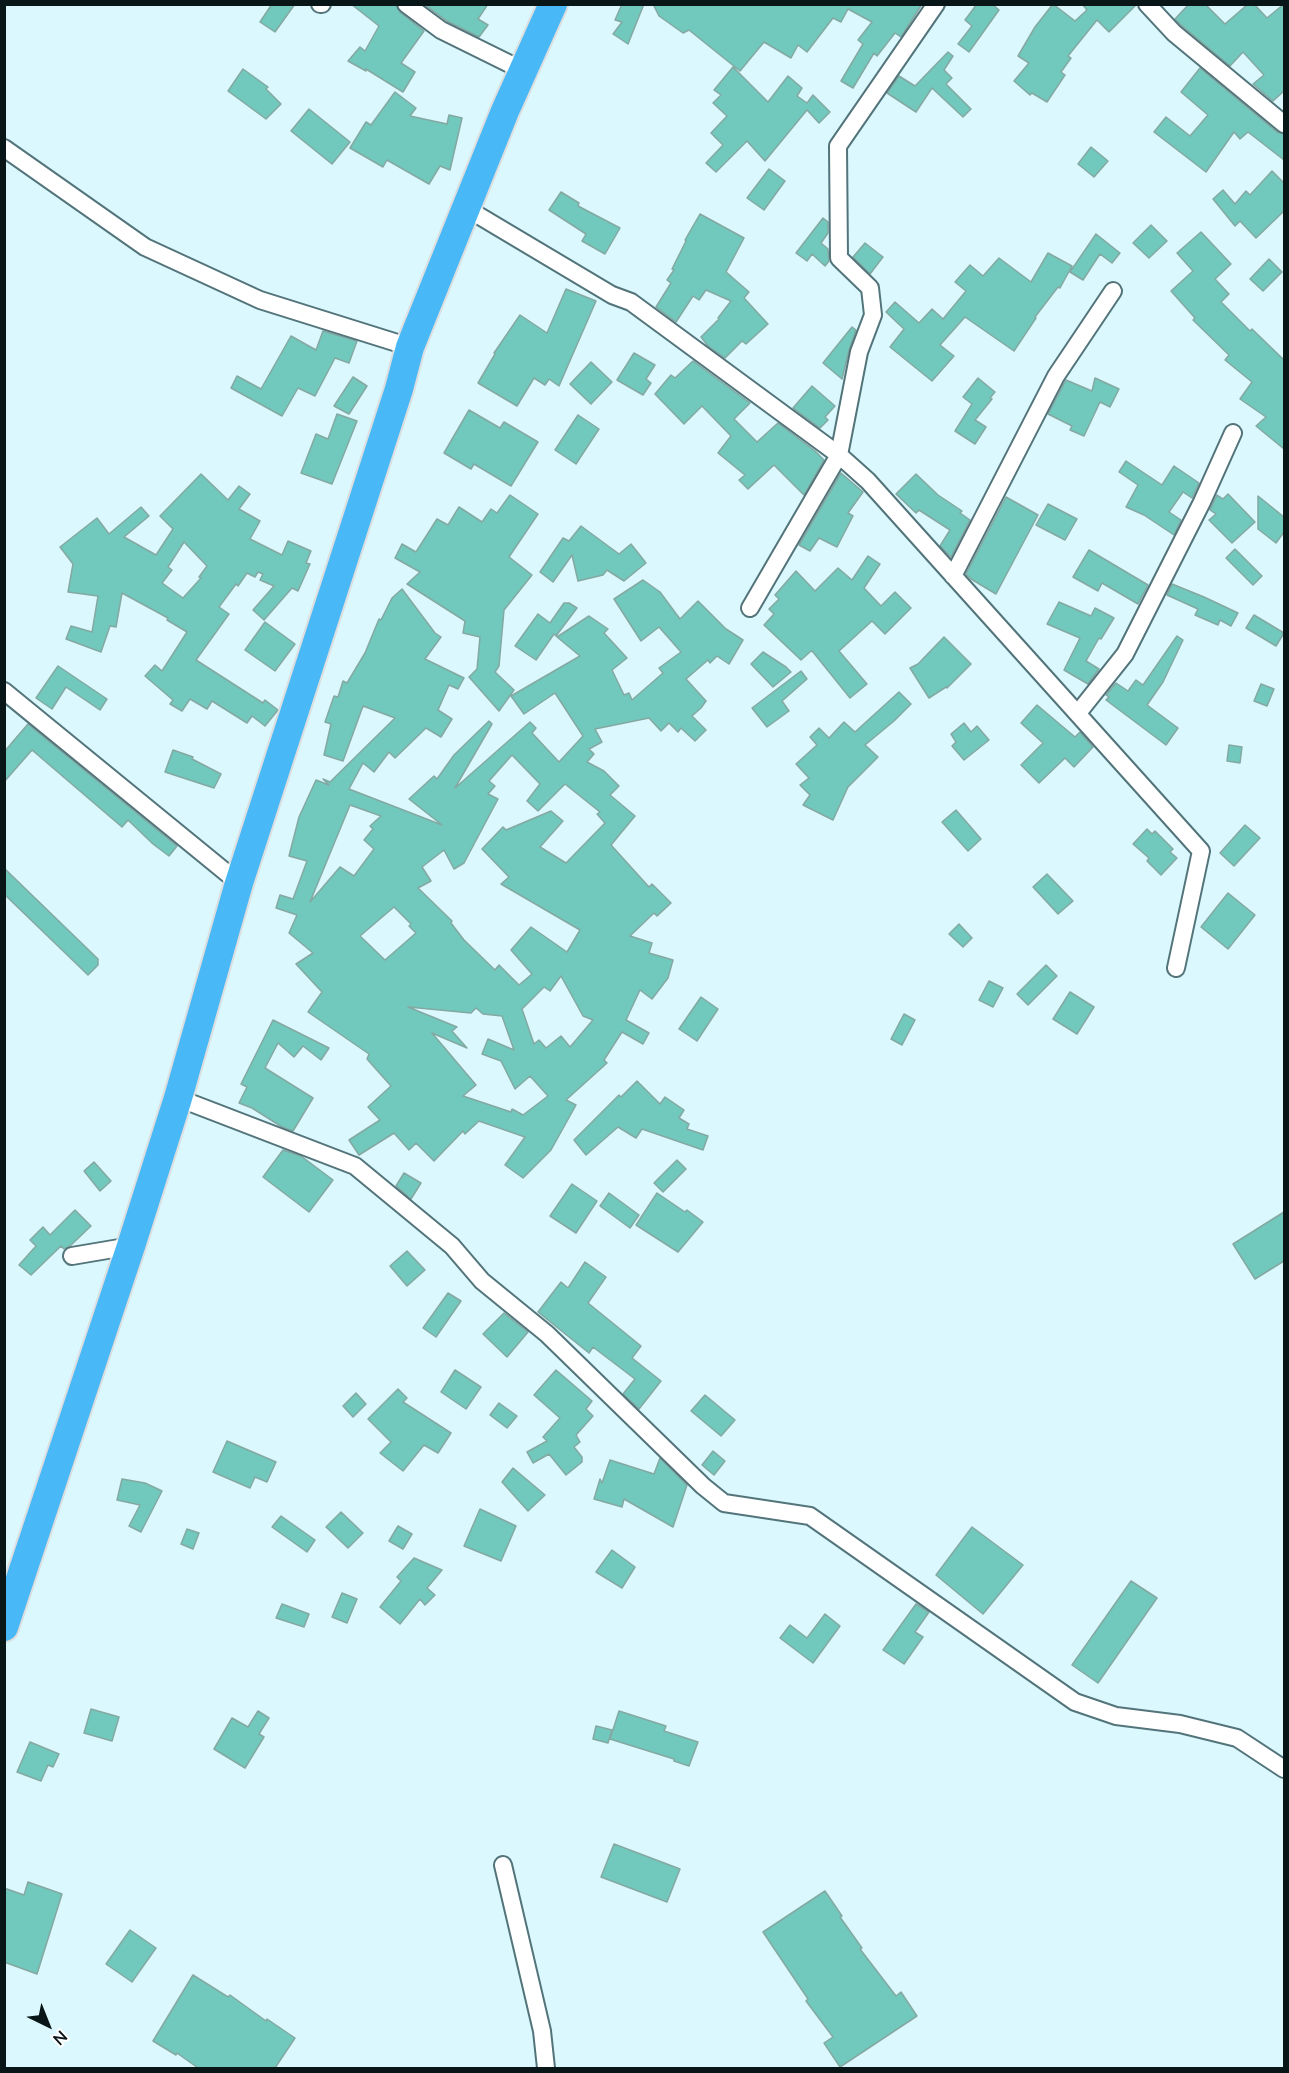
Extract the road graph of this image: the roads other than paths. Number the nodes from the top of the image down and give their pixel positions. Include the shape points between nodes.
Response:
1 (406, 4) edge
2 (553, 4) edge
3 (936, 4) edge
4 (1147, 4) edge
5 (524, 71) junction
6 (1284, 124) edge
7 (4, 148) edge
8 (466, 208) junction
9 (1113, 291) dead end
10 (410, 347) junction
11 (1233, 433) dead end
12 (839, 455) junction
13 (953, 576) junction
14 (750, 608) dead end
15 (4, 691) edge
16 (1078, 712) junction
17 (240, 883) junction
18 (1176, 968) dead end
19 (178, 1098) junction
20 (131, 1246) junction
21 (72, 1256) dead end
22 (4, 1627) edge
23 (1284, 1769) edge
24 (503, 1865) dead end
25 (546, 2068) edge

1 - 5 street via 441,30
2 - 5 highway
3 - 12 street via 838,146 839,258 870,288 873,315 859,352
4 - 6 street via 1174,33
5 - 8 highway
7 - 10 street via 145,247 260,300
8 - 10 highway
8 - 12 street via 630,302
9 - 13 street via 1056,376
10 - 17 highway
11 - 16 street via 1125,654
12 - 13 street via 868,481
12 - 14 street
13 - 16 street
15 - 17 street
16 - 18 street via 1201,850
17 - 19 highway
19 - 20 highway
19 - 23 street via 355,1166 452,1246 482,1281 547,1334 724,1503 810,1516 1075,1702 1116,1716 1180,1724 1237,1738
20 - 21 street
20 - 22 highway
24 - 25 street via 542,2031

